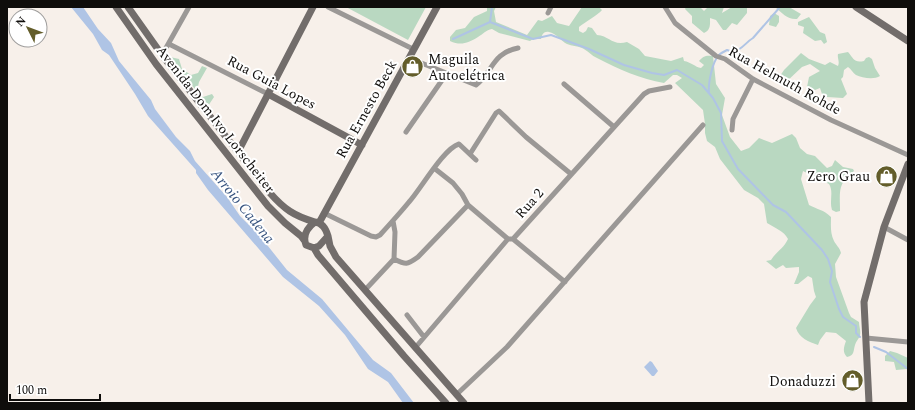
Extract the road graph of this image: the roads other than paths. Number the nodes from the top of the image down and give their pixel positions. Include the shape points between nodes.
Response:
1 (116, 7) edge
2 (128, 7) edge
3 (189, 7) edge
4 (313, 7) edge
5 (328, 7) edge
6 (437, 7) edge
7 (551, 7) edge
8 (664, 7) edge
9 (856, 7) edge
10 (548, 13) dead end
11 (908, 41) edge
12 (169, 44) junction
13 (518, 48) dead end
14 (413, 49) junction
15 (162, 55) junction
16 (409, 58) junction
17 (447, 73) junction
18 (753, 78) junction
19 (564, 84) dead end
20 (670, 87) dead end
21 (268, 94) junction
22 (703, 125) dead end
23 (614, 127) junction
24 (732, 130) dead end
25 (406, 132) dead end
26 (362, 145) junction
27 (238, 152) junction
28 (470, 154) junction
29 (908, 156) edge
30 (476, 160) dead end
31 (908, 164) edge
32 (434, 168) junction
33 (571, 174) junction
34 (468, 205) junction
35 (324, 213) junction
36 (393, 221) junction
37 (317, 223) junction
38 (884, 227) junction
39 (328, 236) junction
40 (510, 239) junction
41 (304, 240) junction
42 (908, 240) edge
43 (314, 248) junction
44 (394, 259) junction
45 (565, 282) junction
46 (365, 290) junction
47 (407, 315) dead end
48 (424, 337) junction
49 (866, 338) junction
50 (908, 341) edge
51 (415, 348) junction
52 (456, 395) junction
53 (446, 403) edge
54 (464, 403) edge
55 (869, 403) edge

1 - 41 main road, Avenida Dom Ivo Lorscheiter via 156,64 268,206
2 - 15 main road, Avenida Dom Ivo Lorscheiter
3 - 12 street
4 - 21 main road
5 - 14 street
6 - 14 main road, Rua Ernesto Beck
7 - 10 street
8 - 18 street, Rua Helmuth Rohde via 675,24 716,56
9 - 11 main road
12 - 15 street
12 - 21 street, Rua Guia Lopes
13 - 17 street via 501,55 476,85
14 - 16 main road, Rua Ernesto Beck
15 - 27 main road, Avenida Dom Ivo Lorscheiter
16 - 17 street
16 - 26 main road, Rua Ernesto Beck
17 - 25 street
18 - 24 street via 734,119
18 - 29 street, Rua Helmuth Rohde via 831,120
19 - 23 street
20 - 23 street, Rua 2 via 644,94
21 - 26 main road, Rua Guia Lopes
21 - 27 main road
22 - 45 street
23 - 33 street, Rua 2
26 - 35 main road, Rua Ernesto Beck
27 - 37 main road, Avenida Dom Ivo Lorscheiter via 280,204 297,216
28 - 30 street
28 - 32 street via 459,144
28 - 33 street via 499,112
31 - 38 main road
32 - 34 street via 453,183
32 - 36 street
33 - 40 street, Rua 2
34 - 40 street
34 - 44 street via 410,263 404,264
35 - 36 street via 376,237
35 - 37 main road, Rua Ernesto Beck
36 - 44 street
37 - 39 main road via 322,225
37 - 41 main road via 309,227
38 - 42 street
38 - 49 main road via 864,302
39 - 43 main road
39 - 46 main road via 333,252
40 - 45 street
40 - 48 street, Rua 2
41 - 43 main road, Avenida Dom Ivo Lorscheiter via 306,245
43 - 53 main road, Avenida Dom Ivo Lorscheiter via 356,301
44 - 46 street
45 - 52 street via 507,347
46 - 51 main road
47 - 48 street
48 - 51 street, Rua 2
49 - 50 street
49 - 55 main road
51 - 52 main road
52 - 54 main road

